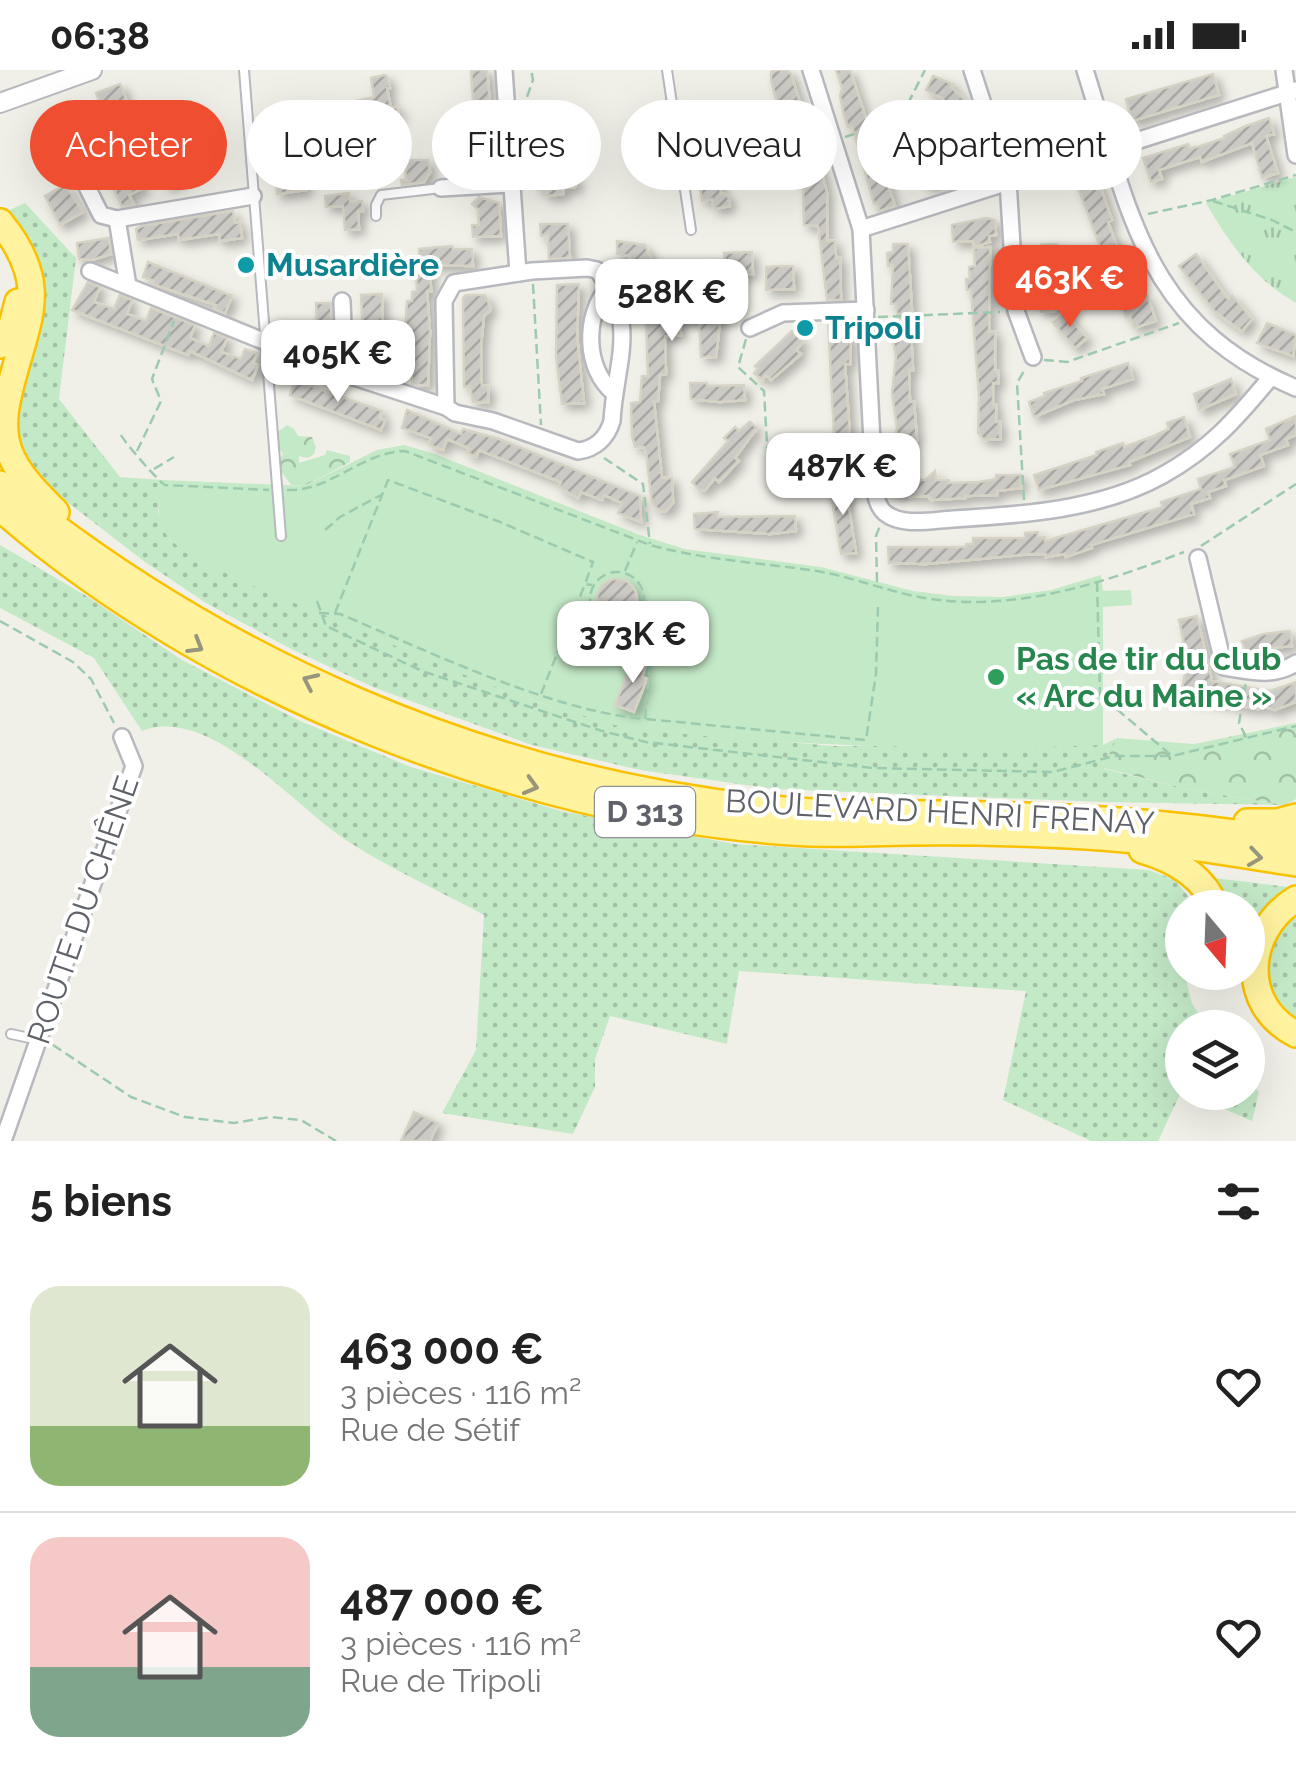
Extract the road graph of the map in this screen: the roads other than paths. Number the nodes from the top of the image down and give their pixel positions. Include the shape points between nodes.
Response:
1 (92, 70) edge
2 (244, 70) edge
3 (504, 70) edge
4 (668, 70) edge
5 (811, 70) edge
6 (972, 70) edge
7 (1085, 70) edge
8 (1284, 70) edge
9 (58, 82) junction
10 (1292, 92) edge
11 (506, 100) edge
12 (982, 100) edge
13 (1095, 100) edge
14 (0, 103) edge
15 (0, 116) edge
16 (1142, 138) edge
17 (1296, 155) edge
18 (432, 189) edge
19 (88, 190) edge
20 (511, 190) edge
21 (980, 190) edge
22 (1009, 190) edge
23 (1123, 190) edge
24 (252, 196) junction
25 (376, 216) dead end
26 (116, 219) junction
27 (0, 222) edge
28 (861, 229) junction
29 (691, 230) dead end
30 (0, 247) edge
31 (90, 271) dead end
32 (518, 273) junction
33 (128, 286) junction
34 (608, 288) junction
35 (342, 301) dead end
36 (866, 314) junction
37 (750, 328) road end
38 (265, 341) junction
39 (0, 345) edge
40 (1033, 356) road end
41 (345, 374) junction
42 (1270, 377) junction
43 (1296, 388) edge
44 (614, 393) junction
45 (446, 406) junction
46 (873, 461) junction
47 (780, 482) road end
48 (0, 484) edge
49 (0, 508) edge
50 (0, 525) edge
51 (281, 536) dead end
52 (1198, 558) dead end
53 (96, 568) junction
54 (1296, 663) edge
55 (122, 737) road end
56 (1296, 817) edge
57 (1137, 822) junction
58 (1088, 836) junction
59 (1296, 843) edge
60 (1296, 863) edge
61 (1207, 890) edge
62 (1296, 899) edge
63 (1242, 990) edge
64 (11, 1034) dead end
65 (1296, 1034) edge
66 (39, 1038) junction
67 (1296, 1052) edge
68 (3, 1141) edge

1 - 9 street
2 - 24 lane
3 - 11 street
4 - 29 lane
5 - 28 street
6 - 12 street
7 - 13 street
8 - 10 street
9 - 14 street
9 - 15 street
10 - 16 street
10 - 17 street
18 - 25 lane via 381,195
19 - 26 street via 102,215
20 - 32 street
21 - 28 street
22 - 40 street via 1016,311
23 - 42 street via 1154,269 1190,319
24 - 26 street
24 - 38 lane
26 - 33 street
27 - 53 highway, D 313 via 23,253 32,292 6,404 5,437 38,494
28 - 36 street
30 - 39 highway via 14,270 18,302
31 - 33 street
32 - 34 street via 586,268 597,270
32 - 45 street via 467,279 449,290
33 - 38 street
34 - 44 street via 624,337
34 - 44 street via 598,300 592,343 594,366
35 - 41 street
36 - 37 street via 783,314
36 - 46 street
38 - 41 street
38 - 51 lane
41 - 45 street
42 - 43 street
42 - 46 street via 1226,431 1160,477 1098,500 1025,514 908,522 885,512 876,498
44 - 45 street via 609,431 578,451
46 - 47 street via 802,465
48 - 53 highway, BOULEVARD HENRI FRENAY / D 313
49 - 53 highway, BOULEVARD HENRI FRENAY / D 313
50 - 53 highway, D 313 via 26,544
52 - 54 street via 1224,667 1274,672
57 -> 53 highway, BOULEVARD HENRI FRENAY / D 313 via 762,808 552,770 312,682
53 -> 58 highway, BOULEVARD HENRI FRENAY / D 313 via 197,648 282,692 456,761 574,798 793,832
55 - 66 street, ROUTE DU CHÊNE via 134,766
56 - 57 highway
57 - 59 highway, BOULEVARD HENRI FRENAY / D 313
58 -> 60 highway, BOULEVARD HENRI FRENAY / D 313
58 - 61 highway via 1156,854 1182,866
62 - 65 highway via 1268,924 1254,963 1260,1000
63 - 67 highway via 1261,1029
64 - 66 lane
66 - 68 street, ROUTE DU CHÊNE

